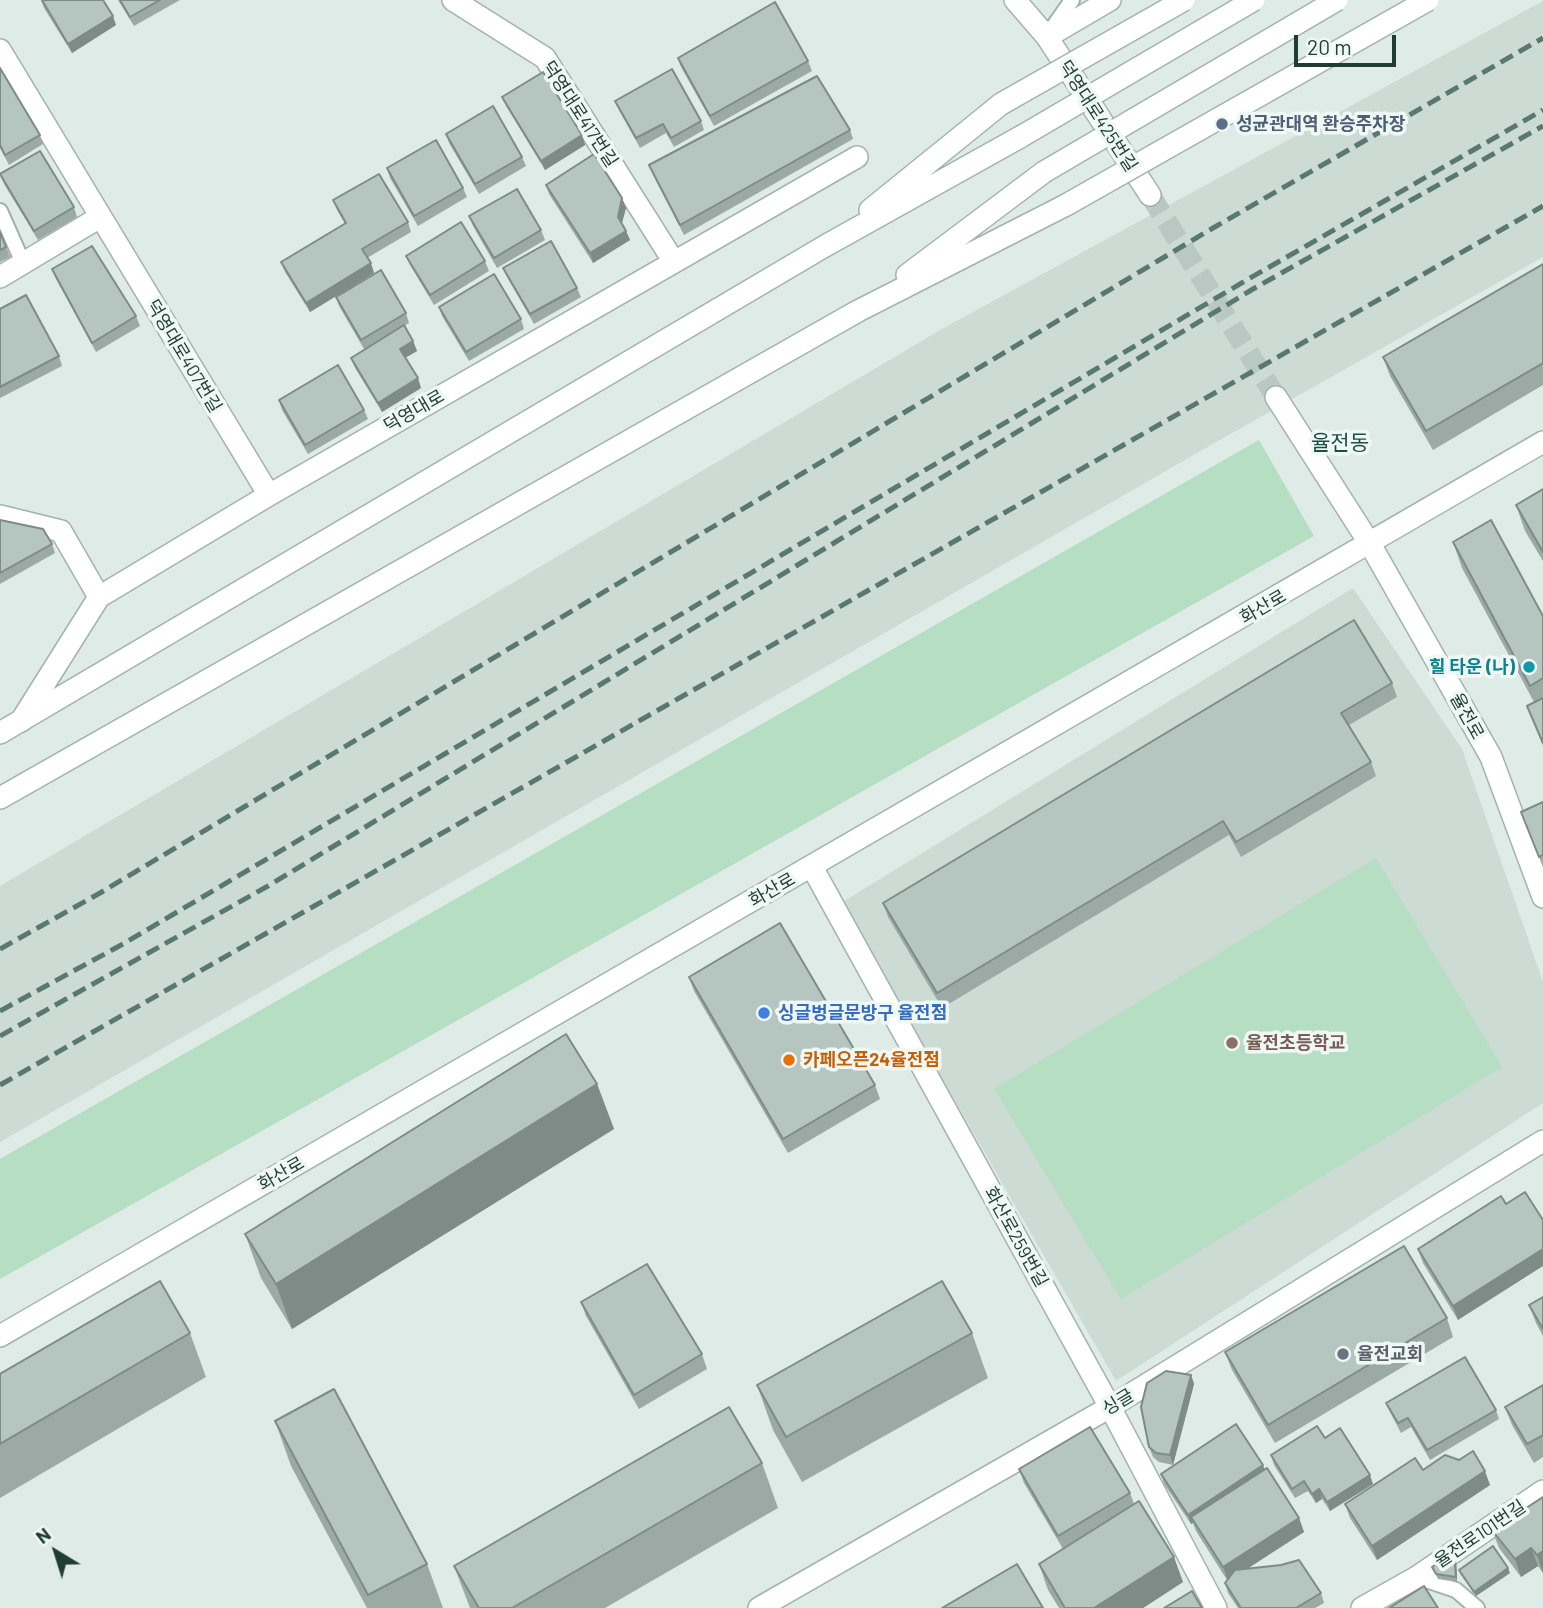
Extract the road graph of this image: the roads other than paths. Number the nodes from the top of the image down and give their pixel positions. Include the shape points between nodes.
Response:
1 (453, 0) edge
2 (1014, 0) edge
3 (1072, 0) edge
4 (1110, 0) edge
5 (1184, 0) edge
6 (1254, 0) edge
7 (1337, 0) edge
8 (1429, 0) edge
9 (1046, 37) junction
10 (0, 50) edge
11 (857, 157) dead end
12 (1150, 195) tunnel mouth
13 (0, 211) edge
14 (100, 217) junction
15 (825, 246) junction
16 (674, 262) junction
17 (23, 263) junction
18 (0, 276) edge
19 (858, 311) junction
20 (1276, 397) tunnel mouth
21 (1543, 442) edge
22 (269, 495) junction
23 (0, 516) edge
24 (1370, 544) junction
25 (99, 597) junction
26 (21, 721) junction
27 (0, 733) edge
28 (0, 799) edge
29 (812, 867) junction
30 (1543, 897) edge
31 (1543, 1141) edge
32 (0, 1336) edge
33 (1110, 1408) junction
34 (1543, 1491) edge
35 (1416, 1577) junction
36 (759, 1608) edge
37 (1216, 1608) edge
38 (1362, 1608) edge
39 (1477, 1608) edge

1 - 16 street, 덕영대로417번길 via 545,58
2 - 9 street, 덕영대로425번길
3 - 9 lane
4 - 9 street
5 - 15 street, bridge via 1001,104
6 - 15 street, bridge
7 - 19 street, bridge via 1044,172
8 - 19 street, bridge via 1066,205
9 - 12 street, 덕영대로425번길
10 - 14 street, 덕영대로407번길
11 - 16 street, 덕영대로
13 - 17 lane
14 - 17 street
14 - 22 street, 덕영대로407번길
15 - 26 street
16 - 22 street, 덕영대로
17 - 18 street
19 - 28 street
20 - 24 street, 율전로
21 - 24 street, 화산로
22 - 25 street, 덕영대로
23 - 25 street via 61,531
24 - 29 street, 화산로
24 - 30 street, 율전로 via 1491,757
25 - 26 street, 덕영대로
26 - 27 street
29 - 32 street, 화산로
29 - 33 street, 화산로259번길
31 - 33 street, 싱글
33 - 36 street, 싱글
33 - 37 street, 화산로259번길
34 - 35 street, 율전로101번길
35 - 38 street, 율전로101번길
35 - 39 lane, 율전로101번길 via 1456,1590

